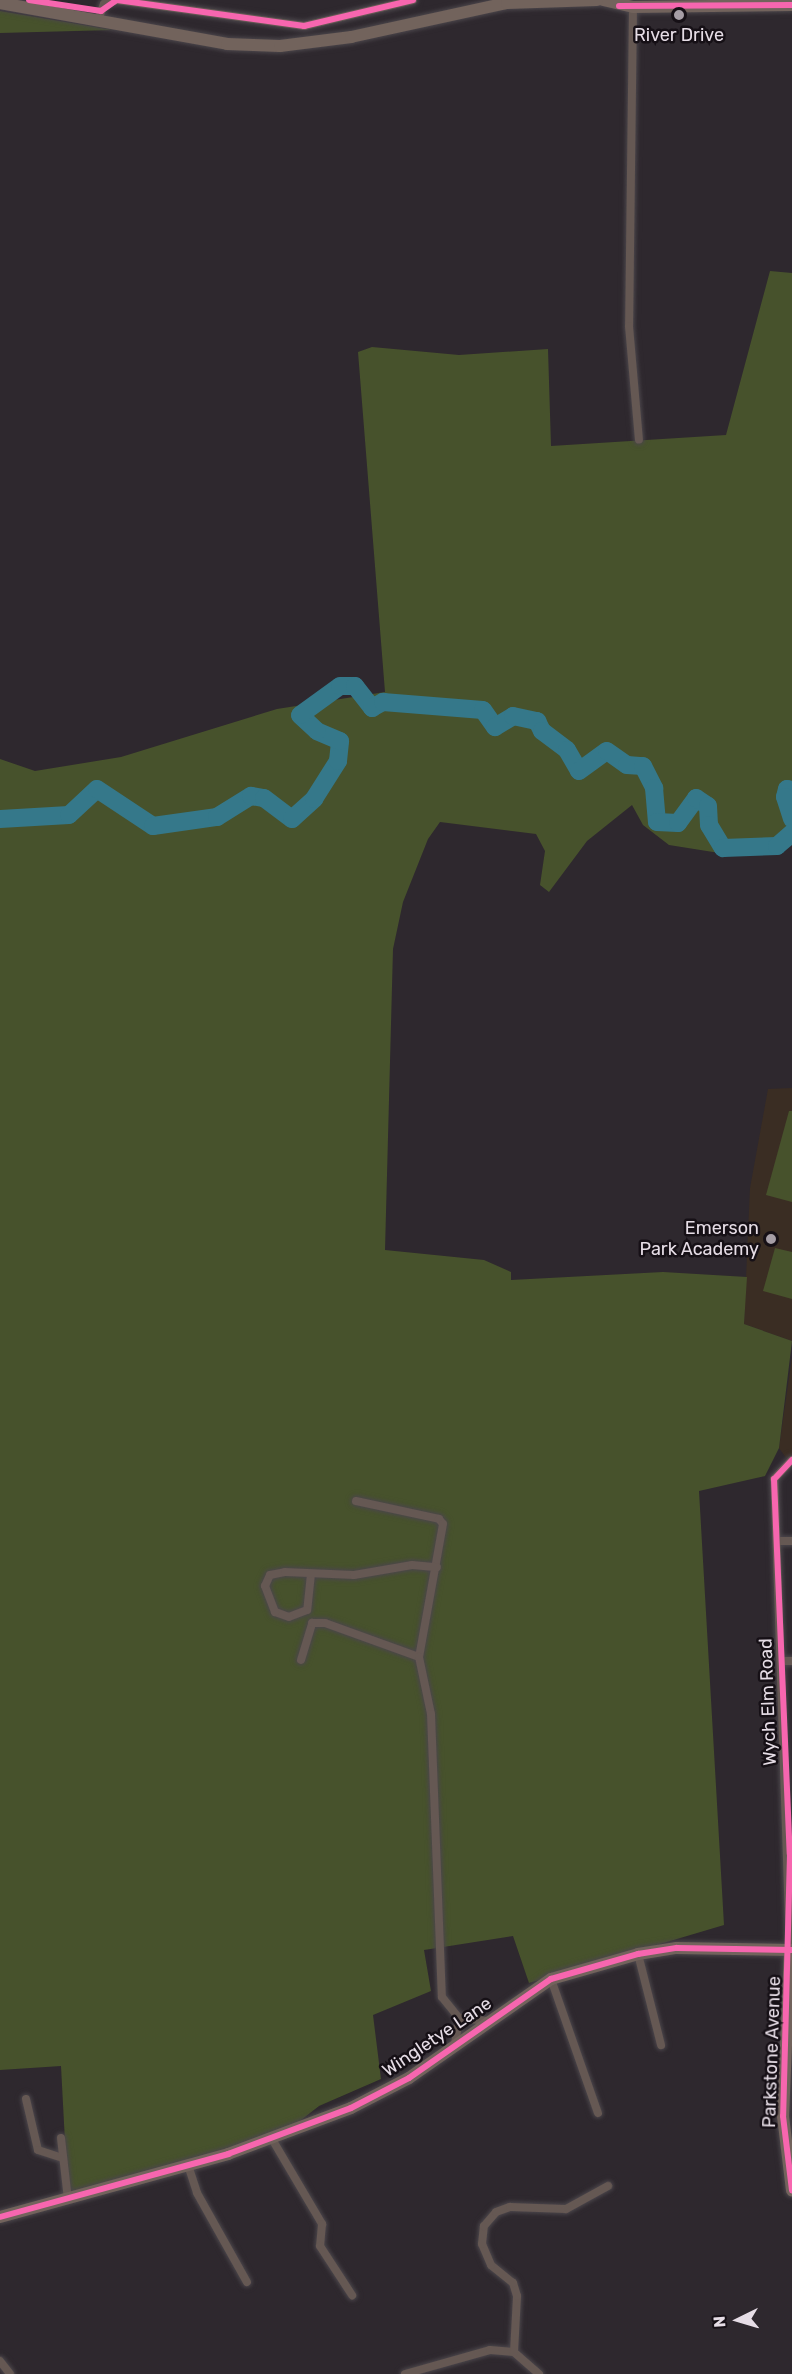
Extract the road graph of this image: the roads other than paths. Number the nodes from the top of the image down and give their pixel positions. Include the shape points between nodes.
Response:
1 (413, 0) edge
2 (597, 0) edge
3 (603, 0) edge
4 (0, 3) edge
5 (792, 5) edge
6 (633, 7) junction
7 (98, 21) junction
8 (639, 440) dead end
9 (792, 1460) edge
10 (356, 1502) dead end
11 (777, 1541) junction
12 (792, 1541) edge
13 (437, 1567) junction
14 (311, 1574) junction
15 (419, 1657) junction
16 (301, 1660) dead end
17 (781, 1661) junction
18 (792, 1661) edge
19 (791, 1950) edge
20 (638, 1954) junction
21 (551, 1979) junction
22 (459, 2018) junction
23 (487, 2021) junction
24 (455, 2044) junction
25 (661, 2045) dead end
26 (26, 2099) dead end
27 (598, 2114) dead end
28 (61, 2138) dead end
29 (272, 2139) junction
30 (62, 2158) junction
31 (188, 2165) junction
32 (608, 2186) dead end
33 (792, 2190) edge
34 (68, 2199) junction
35 (0, 2217) edge
36 (247, 2282) dead end
37 (352, 2295) dead end
38 (514, 2352) junction
39 (0, 2361) edge
40 (10, 2374) edge
41 (405, 2374) edge
42 (539, 2374) edge

1 - 7 street via 304,26 117,0 104,4
2 - 7 street via 507,3 351,37 280,46 227,44
3 - 6 street
4 - 7 street
5 - 6 street
6 - 8 street via 629,326
9 - 11 street, Wych Elm Road via 774,1479
10 - 13 street via 439,1519 443,1524
11 - 12 street
11 - 17 street, Wych Elm Road
13 - 14 street via 412,1565 354,1575
13 - 15 street
14 - 14 street via 270,1575 265,1586 275,1612 289,1617 307,1610
15 - 16 street via 326,1623 312,1623
15 - 22 street via 431,1714 442,1997
17 - 18 street
17 - 19 street, Wych Elm Road
19 - 20 street, Wingletye Lane via 737,1946
19 - 33 street, Parkstone Avenue via 783,2116
20 - 21 street, Wingletye Lane
20 - 25 street
21 - 23 street, Wingletye Lane
21 - 27 street
22 - 23 street
22 - 24 street
23 - 24 street, Wingletye Lane
24 - 29 street, Wingletye Lane via 409,2078
26 - 30 street via 38,2150
28 - 30 street
29 - 31 street, Wingletye Lane
29 - 37 street via 322,2224 320,2246
30 - 34 street
31 - 34 street, Wingletye Lane
31 - 36 street via 197,2193
32 - 38 street via 566,2209 510,2207 496,2212 484,2226 482,2244 491,2265 513,2283 518,2296
34 - 35 street, Wingletye Lane
38 - 41 street via 478,2352
38 - 42 street
39 - 40 street

